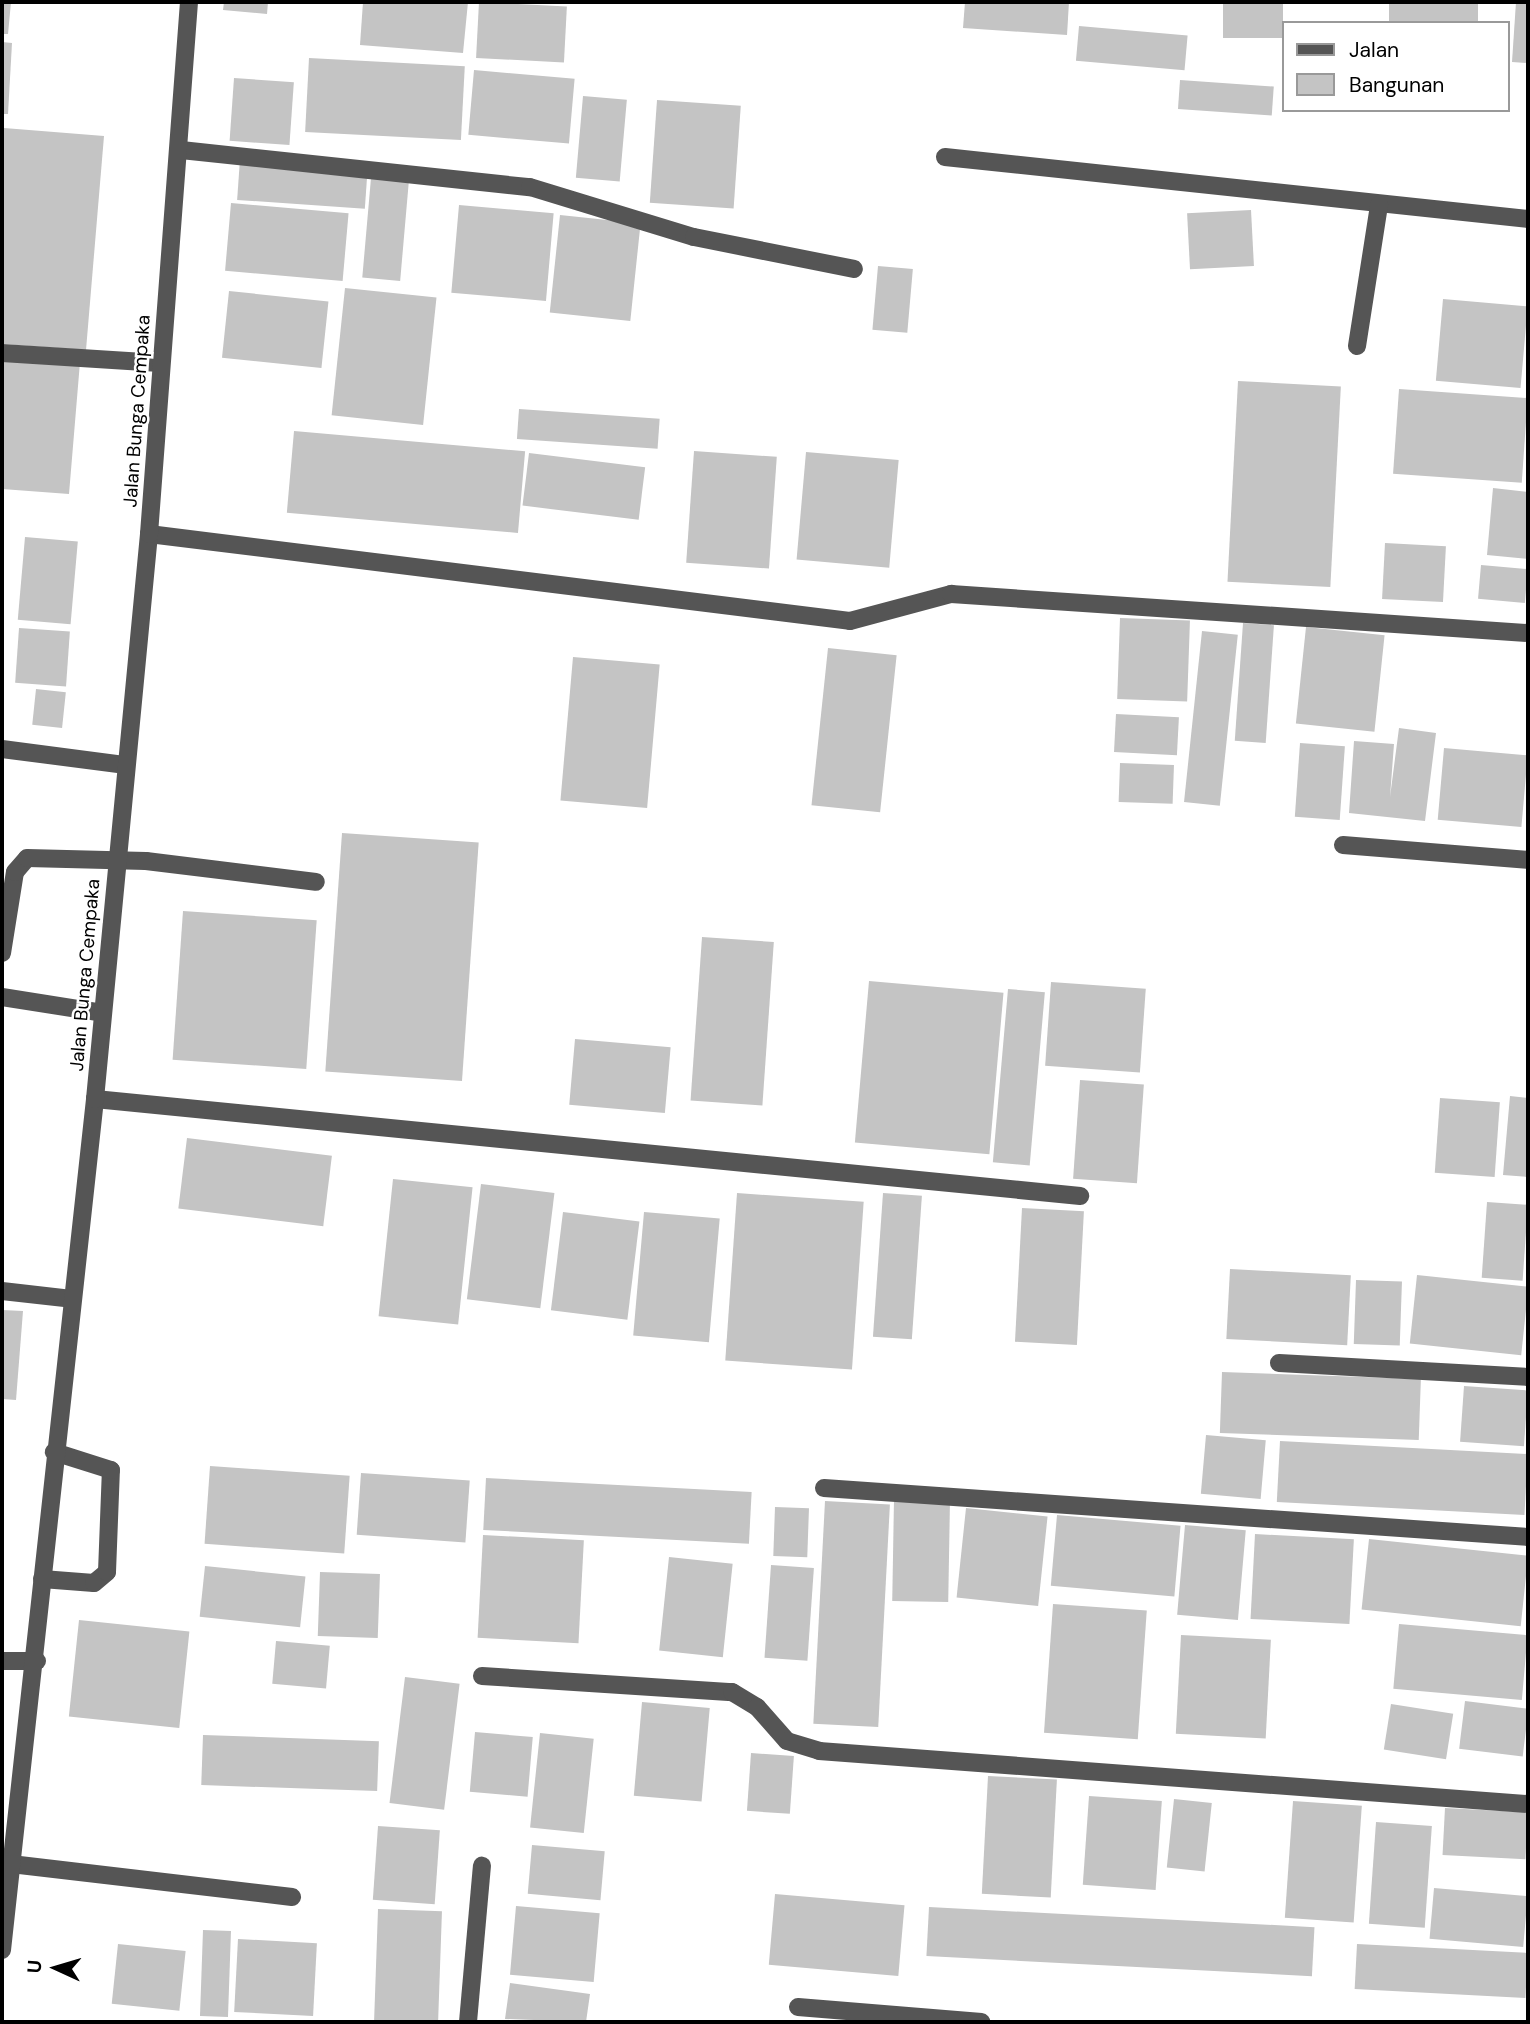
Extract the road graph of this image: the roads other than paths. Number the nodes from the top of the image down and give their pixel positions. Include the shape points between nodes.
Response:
1 (189, 2) edge
2 (181, 150) junction
3 (946, 157) dead end
4 (1379, 205) junction
5 (1528, 219) edge
6 (854, 269) dead end
7 (1357, 346) dead end
8 (2, 353) edge
9 (160, 363) junction
10 (149, 534) junction
11 (1528, 633) edge
12 (2, 749) edge
13 (126, 765) junction
14 (1343, 845) dead end
15 (117, 859) junction
16 (1528, 860) edge
17 (316, 882) dead end
18 (2, 953) edge
19 (2, 996) edge
20 (103, 1013) junction
21 (95, 1099) junction
22 (1080, 1196) dead end
23 (2, 1291) edge
24 (72, 1299) junction
25 (1279, 1363) dead end
26 (1528, 1377) edge
27 (54, 1452) junction
28 (824, 1488) dead end
29 (1528, 1537) edge
30 (43, 1579) junction
31 (2, 1661) edge
32 (37, 1661) junction
33 (482, 1676) dead end
34 (1528, 1804) edge
35 (12, 1864) junction
36 (482, 1866) dead end
37 (292, 1897) dead end
38 (2, 1950) edge
39 (798, 2007) dead end
40 (468, 2022) edge
41 (981, 2022) edge

1 - 2 street, Jalan Bunga Cempaka
2 - 6 street via 530,187 694,237
2 - 9 street, Jalan Bunga Cempaka
3 - 4 street
4 - 5 street
4 - 7 street
8 - 9 street
9 - 10 street, Jalan Bunga Cempaka
10 - 11 street via 850,621 951,594
10 - 13 street, Jalan Bunga Cempaka
12 - 13 street
13 - 15 street, Jalan Bunga Cempaka
14 - 16 street
15 - 17 street
15 - 18 street via 60,855 20,863
15 - 20 street, Jalan Bunga Cempaka
19 - 20 street
20 - 21 street, Jalan Bunga Cempaka
21 - 22 street
21 - 24 street, Jalan Bunga Cempaka
23 - 24 street
24 - 27 street, Jalan Bunga Cempaka
25 - 26 street
27 - 30 street, Jalan Bunga Cempaka
27 - 30 street via 111,1470 107,1572 94,1583
28 - 29 street
30 - 32 street, Jalan Bunga Cempaka
31 - 32 street
32 - 35 street, Jalan Bunga Cempaka
33 - 34 street via 732,1692 757,1707 787,1741 819,1751
35 - 37 street
35 - 38 street, Jalan Bunga Cempaka
36 - 40 street
39 - 41 street

